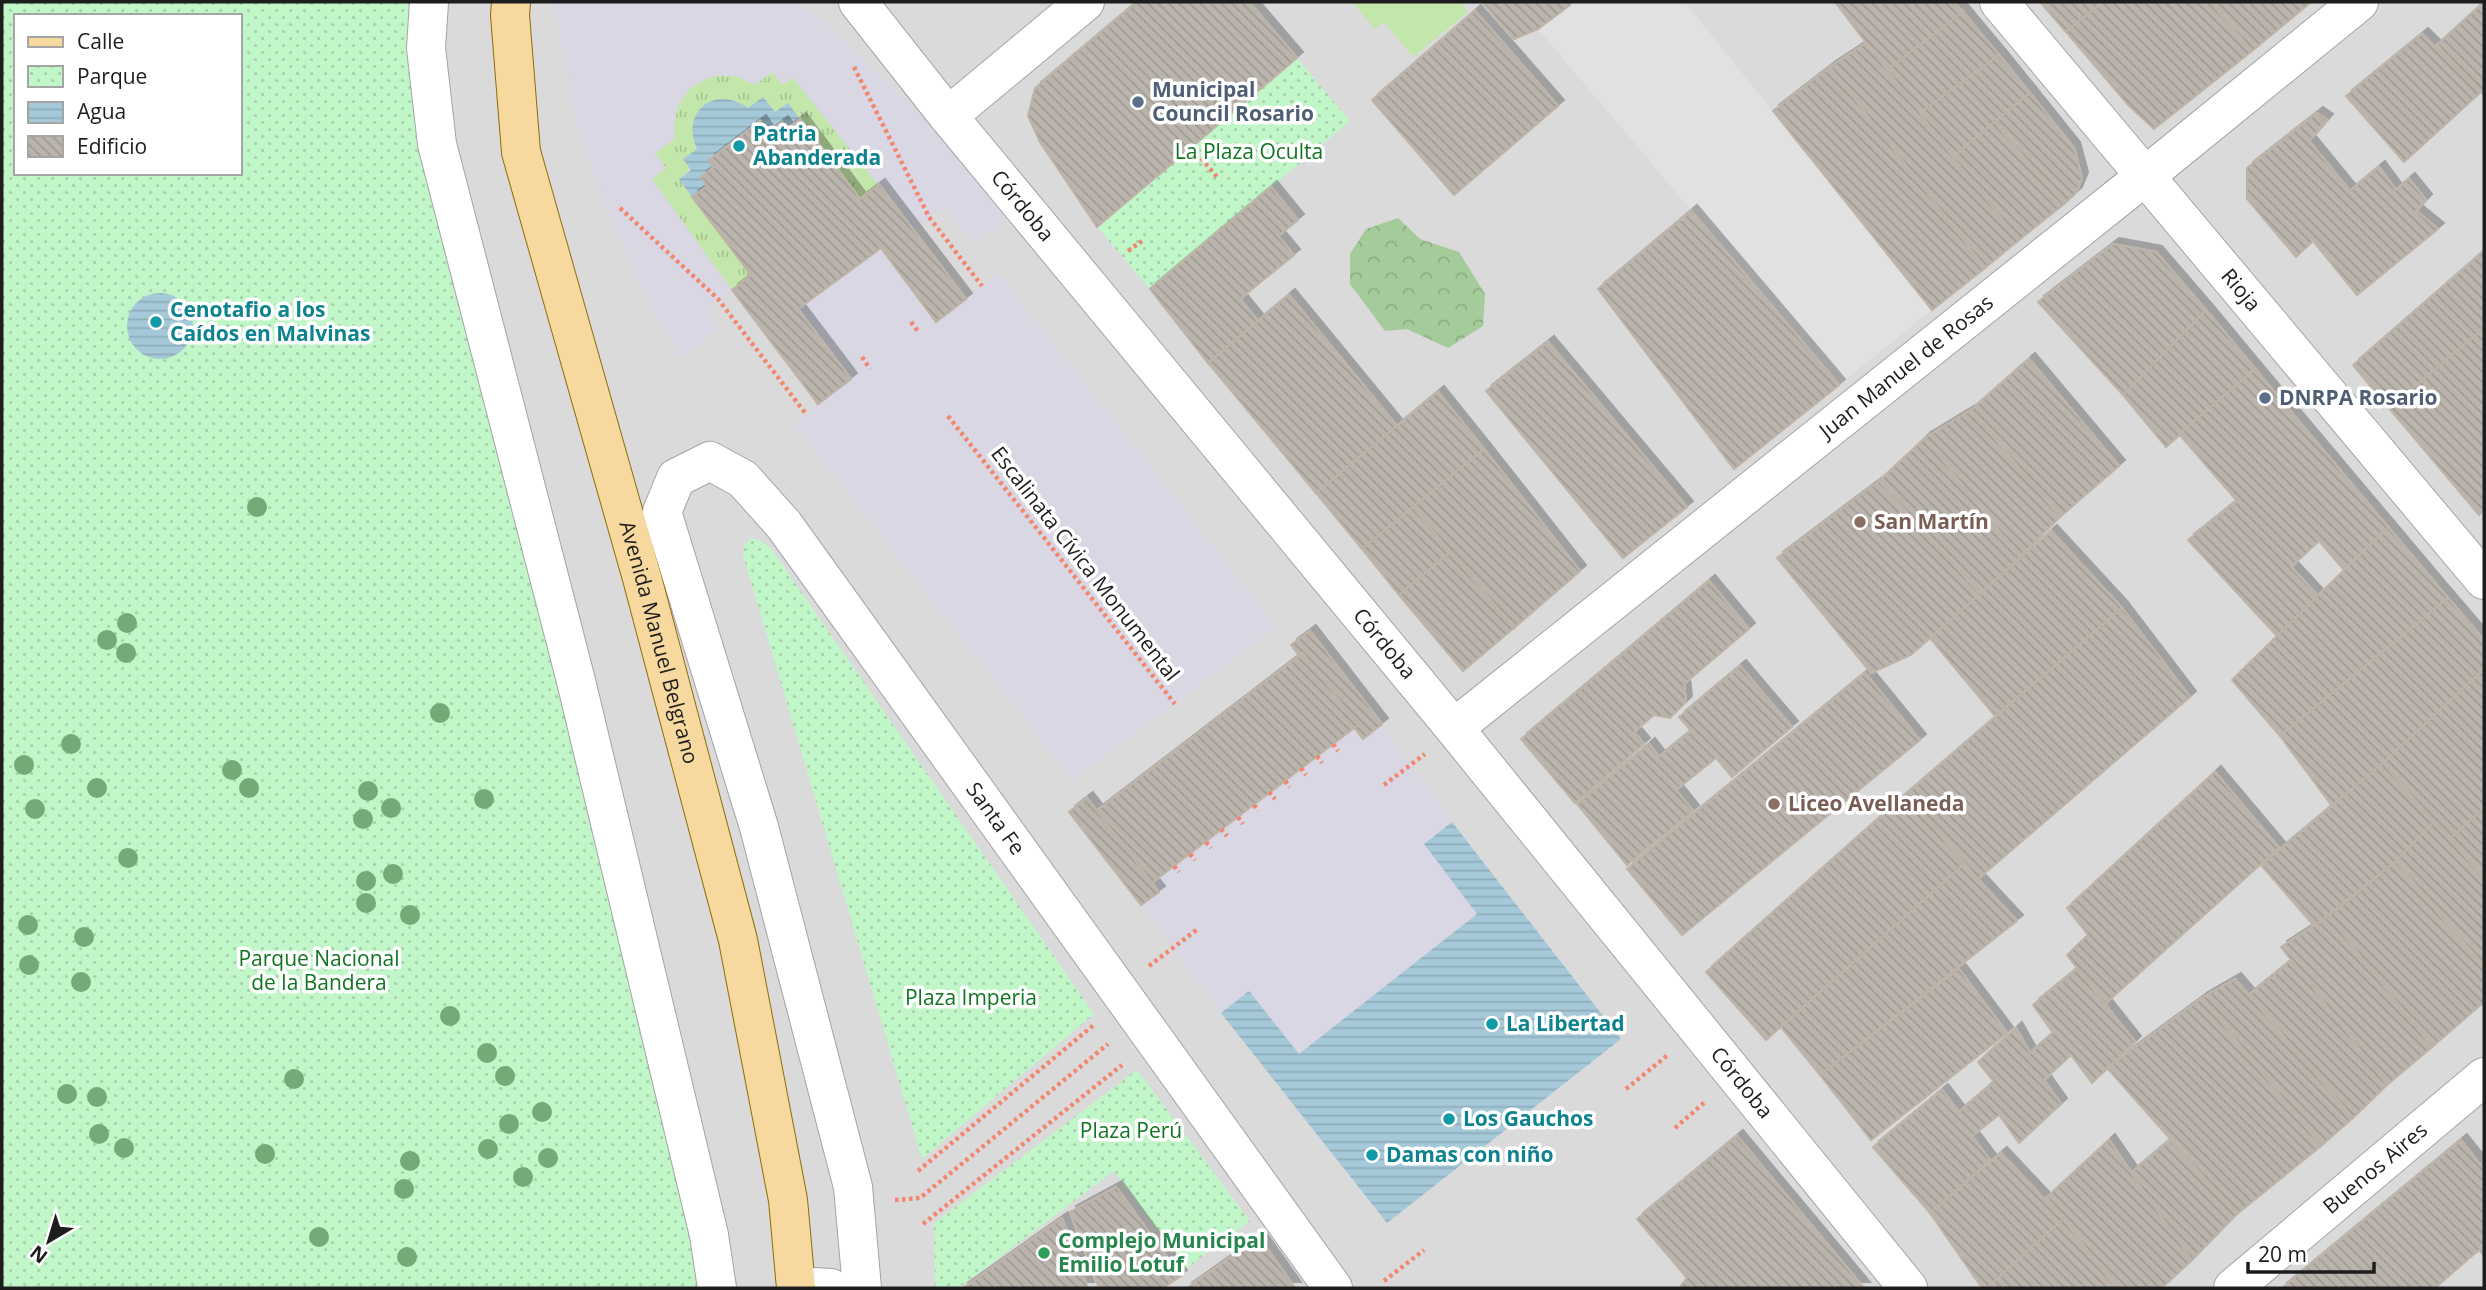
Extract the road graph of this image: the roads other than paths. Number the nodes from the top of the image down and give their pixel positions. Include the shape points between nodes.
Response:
1 (429, 2) edge
2 (511, 2) edge
3 (858, 2) edge
4 (1086, 2) edge
5 (1998, 2) edge
6 (2358, 2) edge
7 (948, 116) junction
8 (2144, 177) junction
9 (674, 551) joint
10 (2484, 580) edge
11 (1454, 729) junction
12 (2484, 1077) edge
13 (808, 1287) edge
14 (717, 1288) edge
15 (862, 1288) edge
16 (1333, 1288) edge
17 (1908, 1288) edge
18 (2233, 1288) edge

1 - 14 street via 426,48 437,144 576,681 709,1235
2 - 13 main road, Avenida Manuel Belgrano via 521,152 642,578 738,940
3 - 7 street, Córdoba
4 - 7 street
5 - 8 street, Rioja
6 - 8 street, Juan Manuel de Rosas
7 - 11 street, Córdoba
8 - 10 street, Rioja
8 - 11 street, Juan Manuel de Rosas
9 - 15 street, Avenida Manuel Belgrano via 760,827 853,1187
9 - 16 street, Santa Fe via 662,512 676,478 710,461 743,479 784,525
11 - 17 street, Córdoba
12 - 18 street, Buenos Aires

